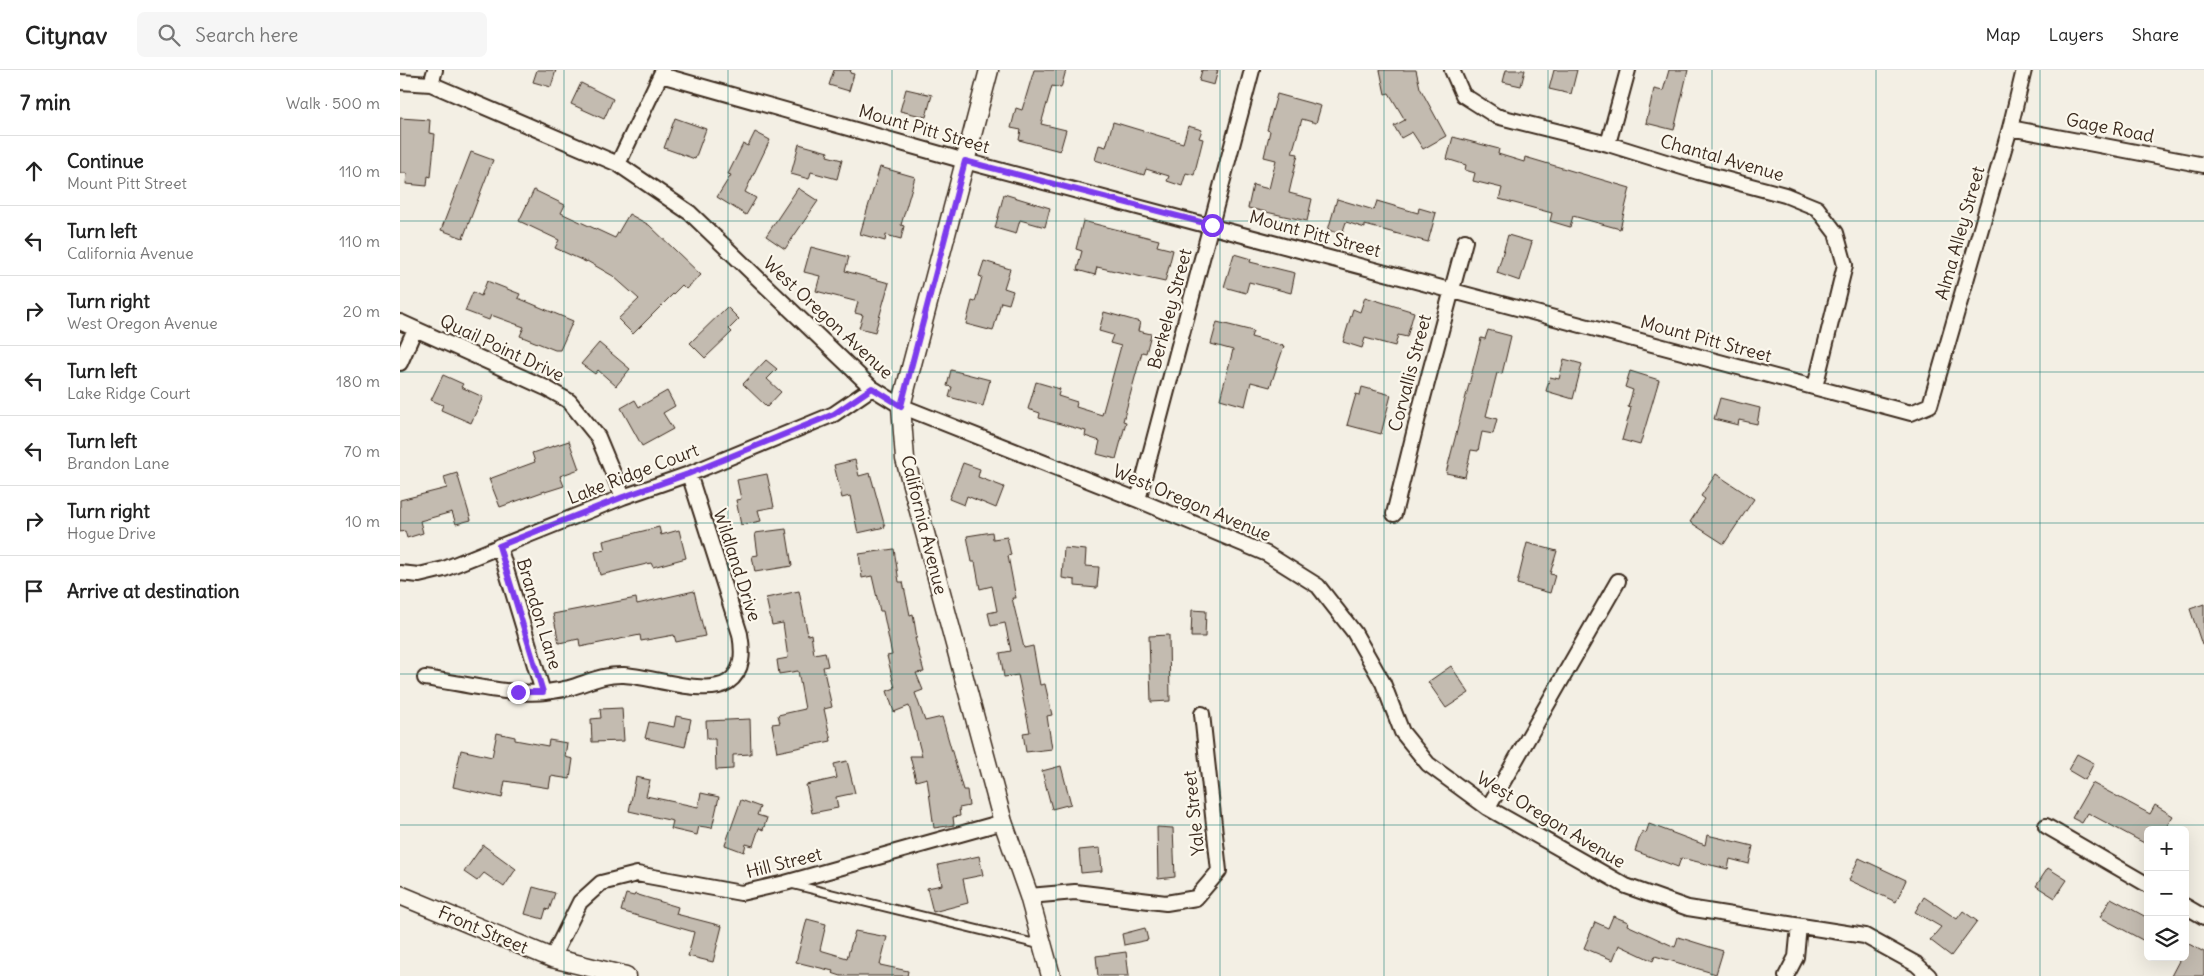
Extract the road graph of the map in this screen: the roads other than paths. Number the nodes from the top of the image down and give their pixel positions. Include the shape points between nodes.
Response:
1 (989, 70) edge
2 (1252, 70) edge
3 (1452, 70) edge
4 (1628, 70) edge
5 (2024, 70) edge
6 (662, 72) edge
7 (433, 77) edge
8 (400, 82) edge
9 (2010, 128) junction
10 (1608, 144) junction
11 (965, 161) junction
12 (618, 164) junction
13 (2204, 165) edge
14 (1212, 225) junction
15 (1465, 241) dead end
16 (1451, 291) junction
17 (400, 322) edge
18 (416, 329) junction
19 (400, 363) edge
20 (1814, 387) junction
21 (872, 388) junction
22 (1930, 405) joint
23 (901, 406) junction
24 (688, 474) junction
25 (623, 497) junction
26 (1138, 500) junction
27 (1394, 514) dead end
28 (499, 546) junction
29 (400, 573) edge
30 (1618, 581) dead end
31 (425, 678) dead end
32 (543, 692) junction
33 (1202, 714) dead end
34 (1488, 808) junction
35 (1003, 822) junction
36 (2046, 826) dead end
37 (785, 883) junction
38 (2144, 883) edge
39 (400, 895) edge
40 (1029, 896) junction
41 (2189, 908) edge
42 (2204, 917) edge
43 (1799, 926) junction
44 (552, 958) junction
45 (626, 976) edge
46 (1051, 976) edge
47 (1786, 976) edge
48 (1929, 976) edge

1 - 11 street, California Avenue
2 - 14 street, Berkeley Street
3 - 10 street, Chantal Avenue via 1463,95 1496,116
4 - 10 street
5 - 9 street, Alma Alley Street
6 - 11 street, Mount Pitt Street
6 - 12 street
7 - 8 street, West Oregon Avenue
7 - 12 street, West Oregon Avenue
9 - 13 street, Gage Road
9 - 22 street, Alma Alley Street
10 - 20 street, Chantal Avenue via 1785,195 1817,208 1836,233 1845,265
11 - 14 street, Mount Pitt Street
11 - 23 street, California Avenue
12 - 21 street, West Oregon Avenue via 690,214
14 - 16 street, Mount Pitt Street
14 - 26 street, Berkeley Street
15 - 16 street, Corvallis Street
16 - 20 street, Mount Pitt Street
16 - 27 street, Corvallis Street
17 - 18 street, Quail Point Drive
18 - 19 street
18 - 25 street, Quail Point Drive via 569,401 598,437
20 - 22 street, Mount Pitt Street via 1911,413
21 - 23 street, West Oregon Avenue
21 - 24 street, Lake Ridge Court via 834,414
23 - 26 street, West Oregon Avenue
23 - 35 street, California Avenue via 905,459
24 - 25 street, Lake Ridge Court
24 - 32 street, Wildland Drive via 740,634 740,668 728,682 710,689 623,674
25 - 28 street, Lake Ridge Court
26 - 34 street, West Oregon Avenue via 1266,554 1318,586 1354,632 1383,683 1402,732 1428,764
28 - 29 street, Lake Ridge Court via 444,569 419,575
28 - 32 street, Brandon Lane
30 - 34 street
31 - 32 street via 518,692
33 - 40 street, Yale Street via 1219,871 1196,898 1166,903 1075,892
34 - 43 street, West Oregon Avenue via 1626,886 1688,908
35 - 37 street, Hill Street
35 - 40 street, California Avenue
36 - 38 street
37 - 40 lane via 1041,945
37 - 44 street, Hill Street via 741,893 637,874 601,883 580,902
39 - 44 street, Front Street
40 - 46 street, California Avenue
41 - 42 street
43 - 47 street via 1796,957
43 - 48 street, West Oregon Avenue via 1865,936 1916,964
44 - 45 street, Front Street

